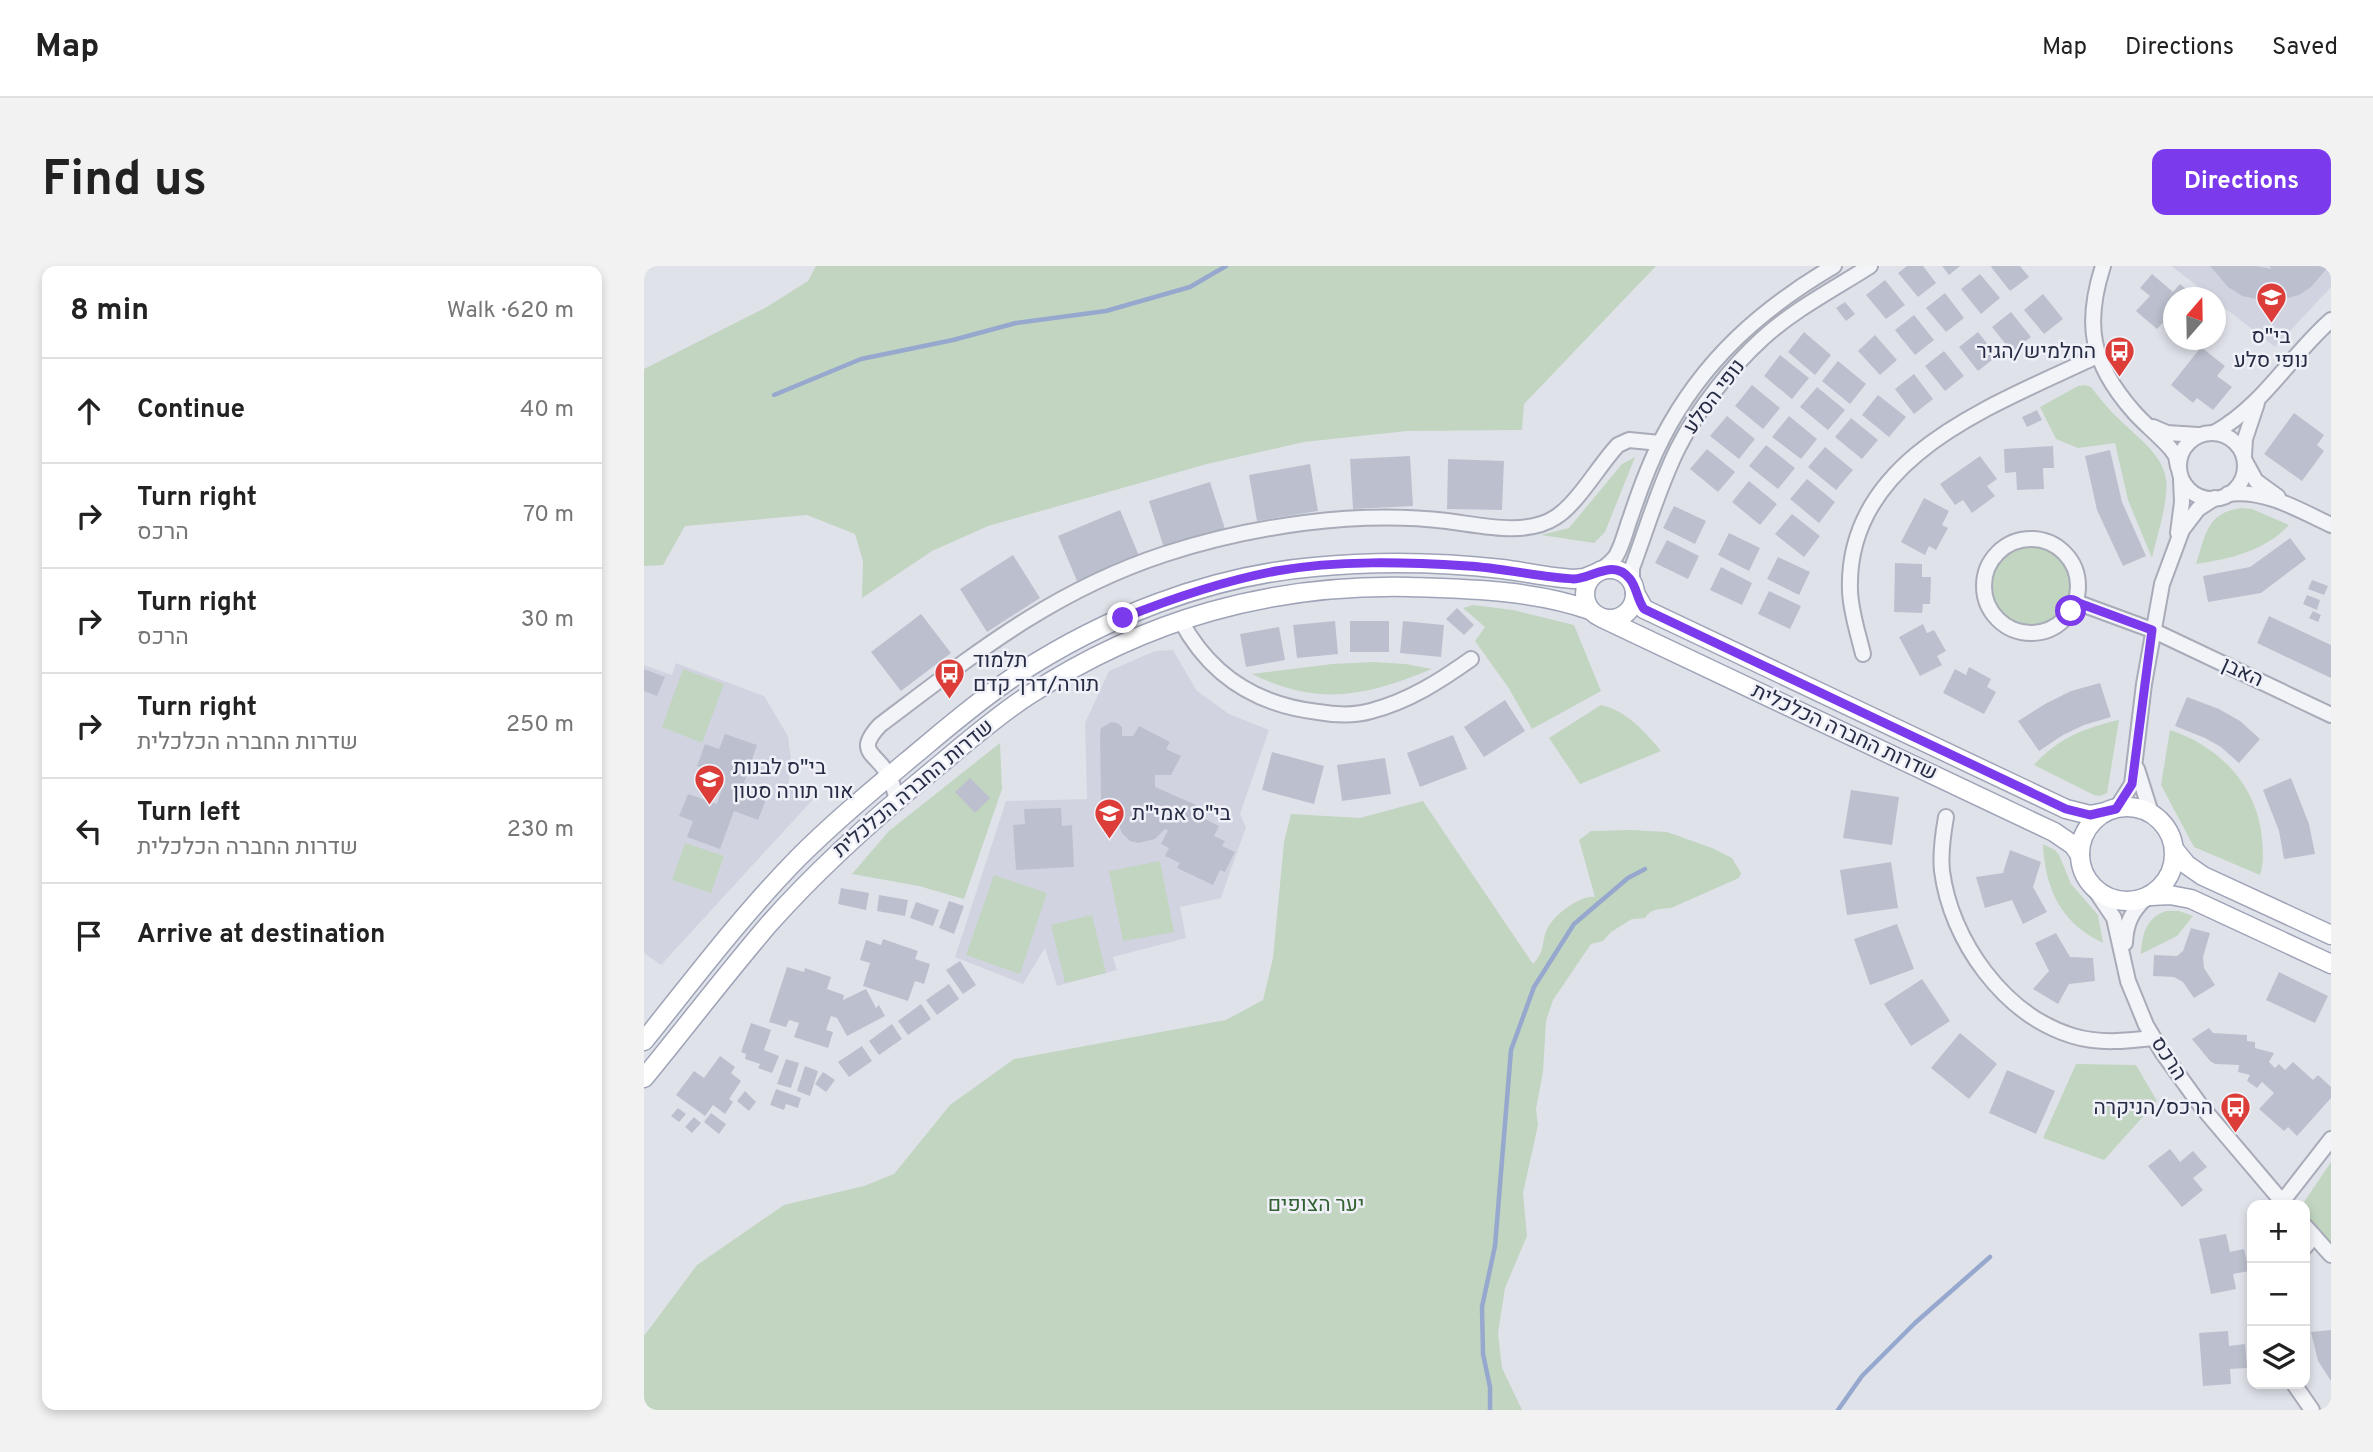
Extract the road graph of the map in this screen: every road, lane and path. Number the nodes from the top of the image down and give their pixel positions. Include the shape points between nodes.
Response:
1 (1834, 266) edge
2 (1870, 266) edge
3 (2103, 266) edge
4 (2331, 320) edge
5 (2099, 355) junction
6 (2257, 402) junction
7 (2141, 418) junction
8 (2207, 434) junction
9 (1660, 443) junction
10 (2244, 458) junction
11 (2180, 473) junction
12 (2221, 496) junction
13 (2287, 504) junction
14 (2331, 525) edge
15 (2176, 546) junction
16 (1597, 572) junction
17 (1633, 587) junction
18 (2076, 602) junction
19 (1596, 614) junction
20 (1181, 621) junction
21 (2152, 630) junction
22 (1864, 654) dead end
23 (1471, 659) dead end
24 (2331, 715) edge
25 (2136, 764) junction
26 (889, 776) junction
27 (897, 800) junction
28 (2111, 811) junction
29 (2151, 813) junction
30 (1946, 817) dead end
31 (2174, 849) junction
32 (2080, 855) junction
33 (2091, 884) junction
34 (2149, 896) junction
35 (2331, 935) edge
36 (2331, 964) edge
37 (2124, 965) junction
38 (2153, 1038) junction
39 (644, 1041) edge
40 (644, 1078) edge
41 (2331, 1139) edge
42 (2281, 1200) edge
43 (2286, 1200) edge
44 (2310, 1238) edge
45 (2331, 1255) edge
46 (2297, 1389) edge
47 (2312, 1410) edge

1 - 9 street, נופי הסלע via 1777,302 1734,339 1686,399
2 - 17 street, נופי הסלע via 1763,338 1702,410 1679,446 1663,484 1632,568
3 - 5 street via 2091,316
4 - 6 street
5 - 7 street via 2110,381
5 - 22 street via 1967,420 1911,458 1876,497 1857,536 1850,571 1853,615
6 - 8 street
6 - 10 street
7 - 8 street via 2166,433
7 - 11 street via 2171,449
8 - 10 street via 2226,436
8 - 11 street via 2185,445
9 - 16 street, נופי הסלע via 1616,555
9 - 26 street via 1629,440 1618,445 1569,506 1556,518 1535,526 1431,519 1329,521 1217,540 1114,574 1023,620 880,725 867,745
10 - 12 street via 2242,479
10 - 13 street via 2256,481
11 - 12 street via 2187,488 2197,495
11 - 15 street
12 - 13 street via 2248,492
12 - 15 street via 2189,519
13 - 14 street
15 - 21 street
16 - 17 main road via 1618,570
16 - 19 main road via 1584,597
16 - 26 main road, שדרות החברה הכלכלית via 1574,579 1467,566 1373,563 1278,571 1219,584 1123,618 1039,662 987,696
17 - 19 main road via 1633,604 1624,615 1612,619
17 - 28 main road, שדרות החברה הכלכלית via 1644,609 2053,803 2090,815
18 - 18 street via 2074,567 2060,549 2043,541 2027,540 2006,547 1993,558 1986,573 1984,593 1989,608 2017,632 2052,629
18 - 21 street, האבן
19 - 20 main road, שדרות החברה הכלכלית via 1500,592 1360,587 1282,594
19 - 32 main road, שדרות החברה הכלכלית via 2054,832
20 - 23 street via 1202,655 1218,670 1268,701 1314,712 1347,715 1395,704
20 - 27 main road, שדרות החברה הכלכלית via 1103,653 1028,696
21 - 24 street, האבן
21 - 25 street
25 - 28 street via 2132,784
25 - 29 street
26 - 27 street
26 - 39 main road, שדרות החברה הכלכלית via 789,867
27 - 40 main road, שדרות החברה הכלכלית via 777,916
28 - 29 main road via 2135,807
28 - 32 main road via 2092,822
29 - 31 main road via 2169,832
30 - 38 street via 1942,869 1946,891 1965,941 2001,989 2033,1017 2074,1037
31 - 34 main road via 2175,863 2168,880
31 - 35 main road via 2194,871
32 - 33 main road
33 - 34 main road via 2113,900
33 - 37 street, הרכס via 2114,918
34 - 36 main road via 2191,899
34 - 37 street, הרכס via 2129,918
37 - 38 street, הרכס
38 - 42 street, הרכס via 2201,1106
41 - 43 street
44 - 45 street
46 - 47 street

